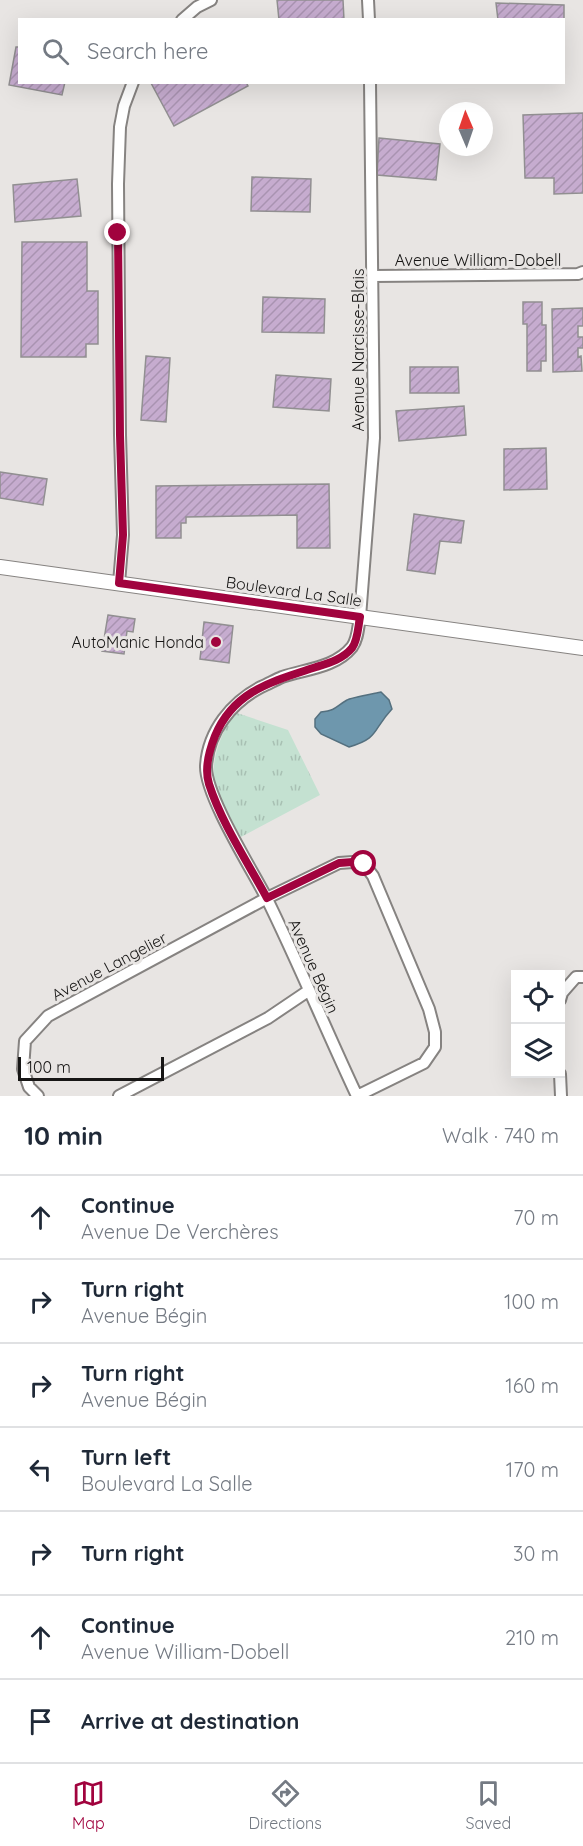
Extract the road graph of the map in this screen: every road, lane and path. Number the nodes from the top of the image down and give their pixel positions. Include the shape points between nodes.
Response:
1 (211, 0) edge
2 (368, 0) edge
3 (184, 18) edge
4 (369, 18) edge
5 (132, 84) edge
6 (370, 84) edge
7 (583, 272) edge
8 (373, 276) junction
9 (0, 567) edge
10 (119, 583) junction
11 (360, 617) junction
12 (583, 648) edge
13 (267, 898) junction
14 (583, 977) edge
15 (565, 990) edge
16 (308, 991) junction
17 (560, 1078) edge
18 (38, 1096) edge
19 (119, 1096) edge
20 (357, 1096) edge
21 (561, 1096) edge

1 - 3 street
2 - 4 street
5 - 10 street via 120,127 118,184 123,535
6 - 8 street, Avenue Narcisse-Blais
7 - 8 street, Avenue William-Dobell
8 - 11 street, Avenue Narcisse-Blais via 374,438
9 - 10 street, Boulevard La Salle
10 - 11 street, Boulevard La Salle
11 - 12 street, Boulevard La Salle
11 - 13 street, Avenue Bégin via 352,647 335,661 281,678 247,694 229,712 212,743 206,766 208,783
13 - 16 street, Avenue Bégin
13 - 18 street, Avenue Langelier via 48,1016 25,1041 23,1069 29,1087
13 - 20 street, Avenue Langelier via 339,863 364,864 373,876 429,1009 435,1047 424,1063
14 - 15 street via 576,977
16 - 19 street via 268,1018
16 - 20 street, Avenue Bégin
17 - 21 street

